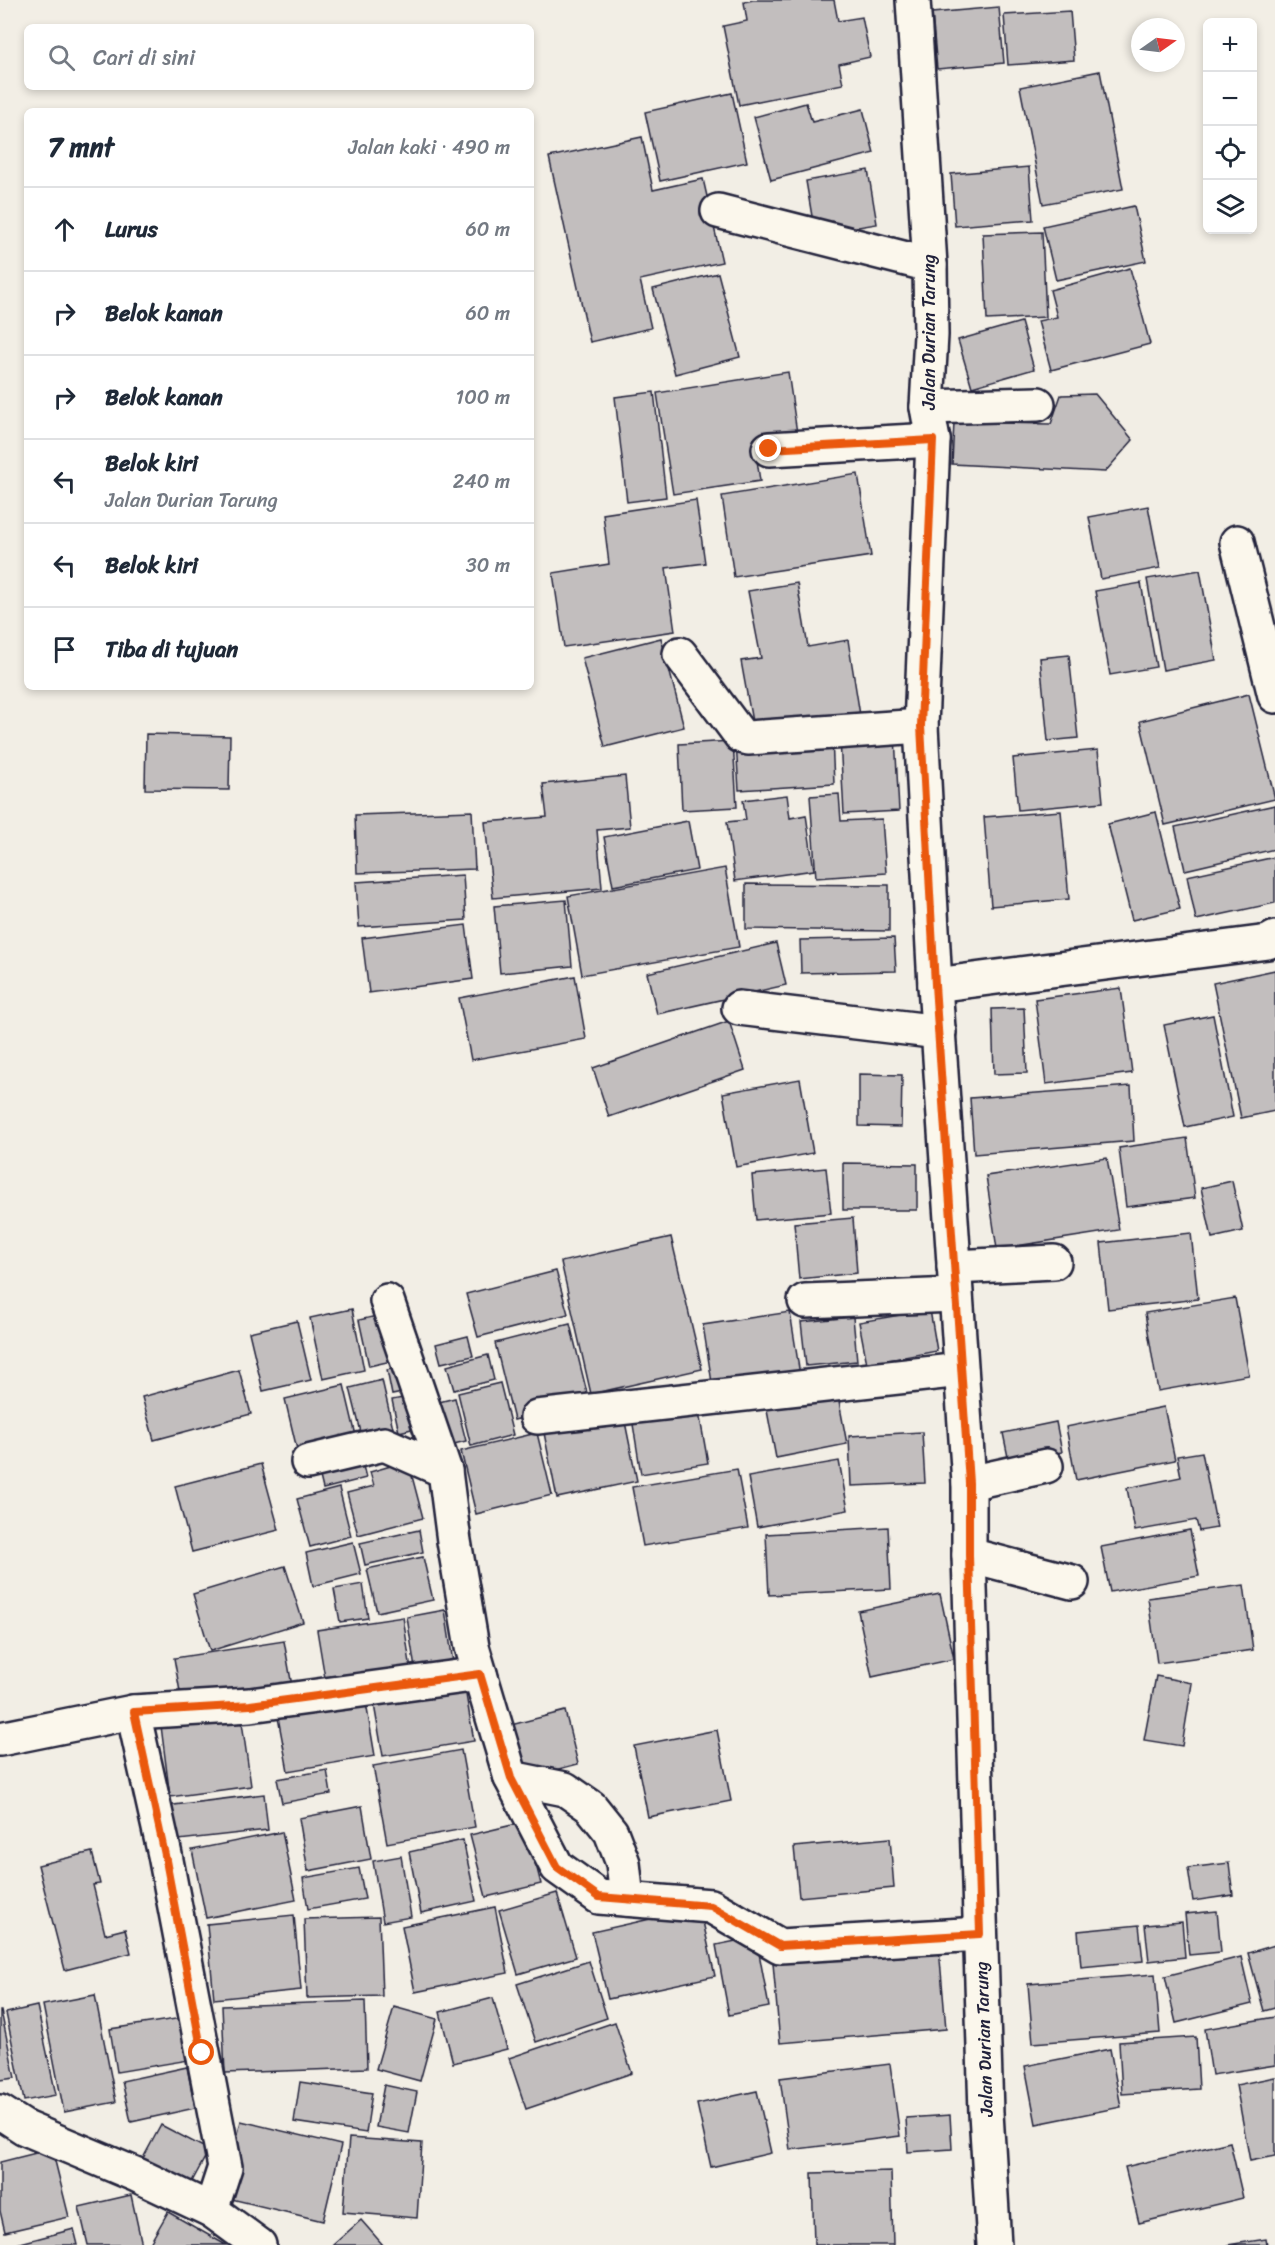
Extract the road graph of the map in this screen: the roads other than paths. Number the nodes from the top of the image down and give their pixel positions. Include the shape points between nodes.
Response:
1 (913, 0) edge
2 (718, 211) dead end
3 (930, 265) junction
4 (1038, 404) dead end
5 (927, 407) junction
6 (933, 440) junction
7 (769, 449) dead end
8 (1237, 542) dead end
9 (680, 654) dead end
10 (1275, 696) edge
11 (921, 726) junction
12 (1275, 938) edge
13 (935, 985) junction
14 (739, 1008) dead end
15 (939, 1032) junction
16 (1054, 1262) dead end
17 (954, 1281) junction
18 (387, 1301) dead end
19 (805, 1301) dead end
20 (961, 1370) junction
21 (537, 1417) dead end
22 (308, 1462) dead end
23 (1046, 1466) dead end
24 (445, 1471) junction
25 (969, 1483) junction
26 (969, 1555) junction
27 (1072, 1582) dead end
28 (480, 1674) junction
29 (134, 1712) junction
30 (0, 1739) edge
31 (511, 1778) junction
32 (627, 1899) junction
33 (980, 1934) junction
34 (0, 2112) edge
35 (212, 2210) junction
36 (259, 2245) edge
37 (994, 2245) edge

1 - 3 street, Jalan Durian Tarung
2 - 3 street
3 - 5 street, Jalan Durian Tarung
4 - 5 street
5 - 6 street, Jalan Durian Tarung
6 - 7 street
6 - 11 street, Jalan Durian Tarung
8 - 10 street
9 - 11 street via 741,736
11 - 13 street, Jalan Durian Tarung
12 - 13 street via 1268,942
13 - 15 street, Jalan Durian Tarung
14 - 15 street
15 - 17 street, Jalan Durian Tarung
16 - 17 street
17 - 19 street
17 - 20 street, Jalan Durian Tarung
18 - 24 street
20 - 21 street
20 - 25 street, Jalan Durian Tarung
22 - 24 street via 384,1444
23 - 25 street
24 - 28 street via 472,1647
25 - 26 street, Jalan Durian Tarung
26 - 27 street
26 - 33 street, Jalan Durian Tarung
28 - 29 street via 250,1705
28 - 31 street
29 - 30 street
29 - 35 street via 225,2167
31 - 32 street via 557,1867 599,1897
31 - 32 street via 565,1789 591,1807 611,1832 623,1863
32 - 33 street via 711,1906 780,1946
33 - 37 street, Jalan Durian Tarung
34 - 35 street via 25,2128
35 - 36 street

